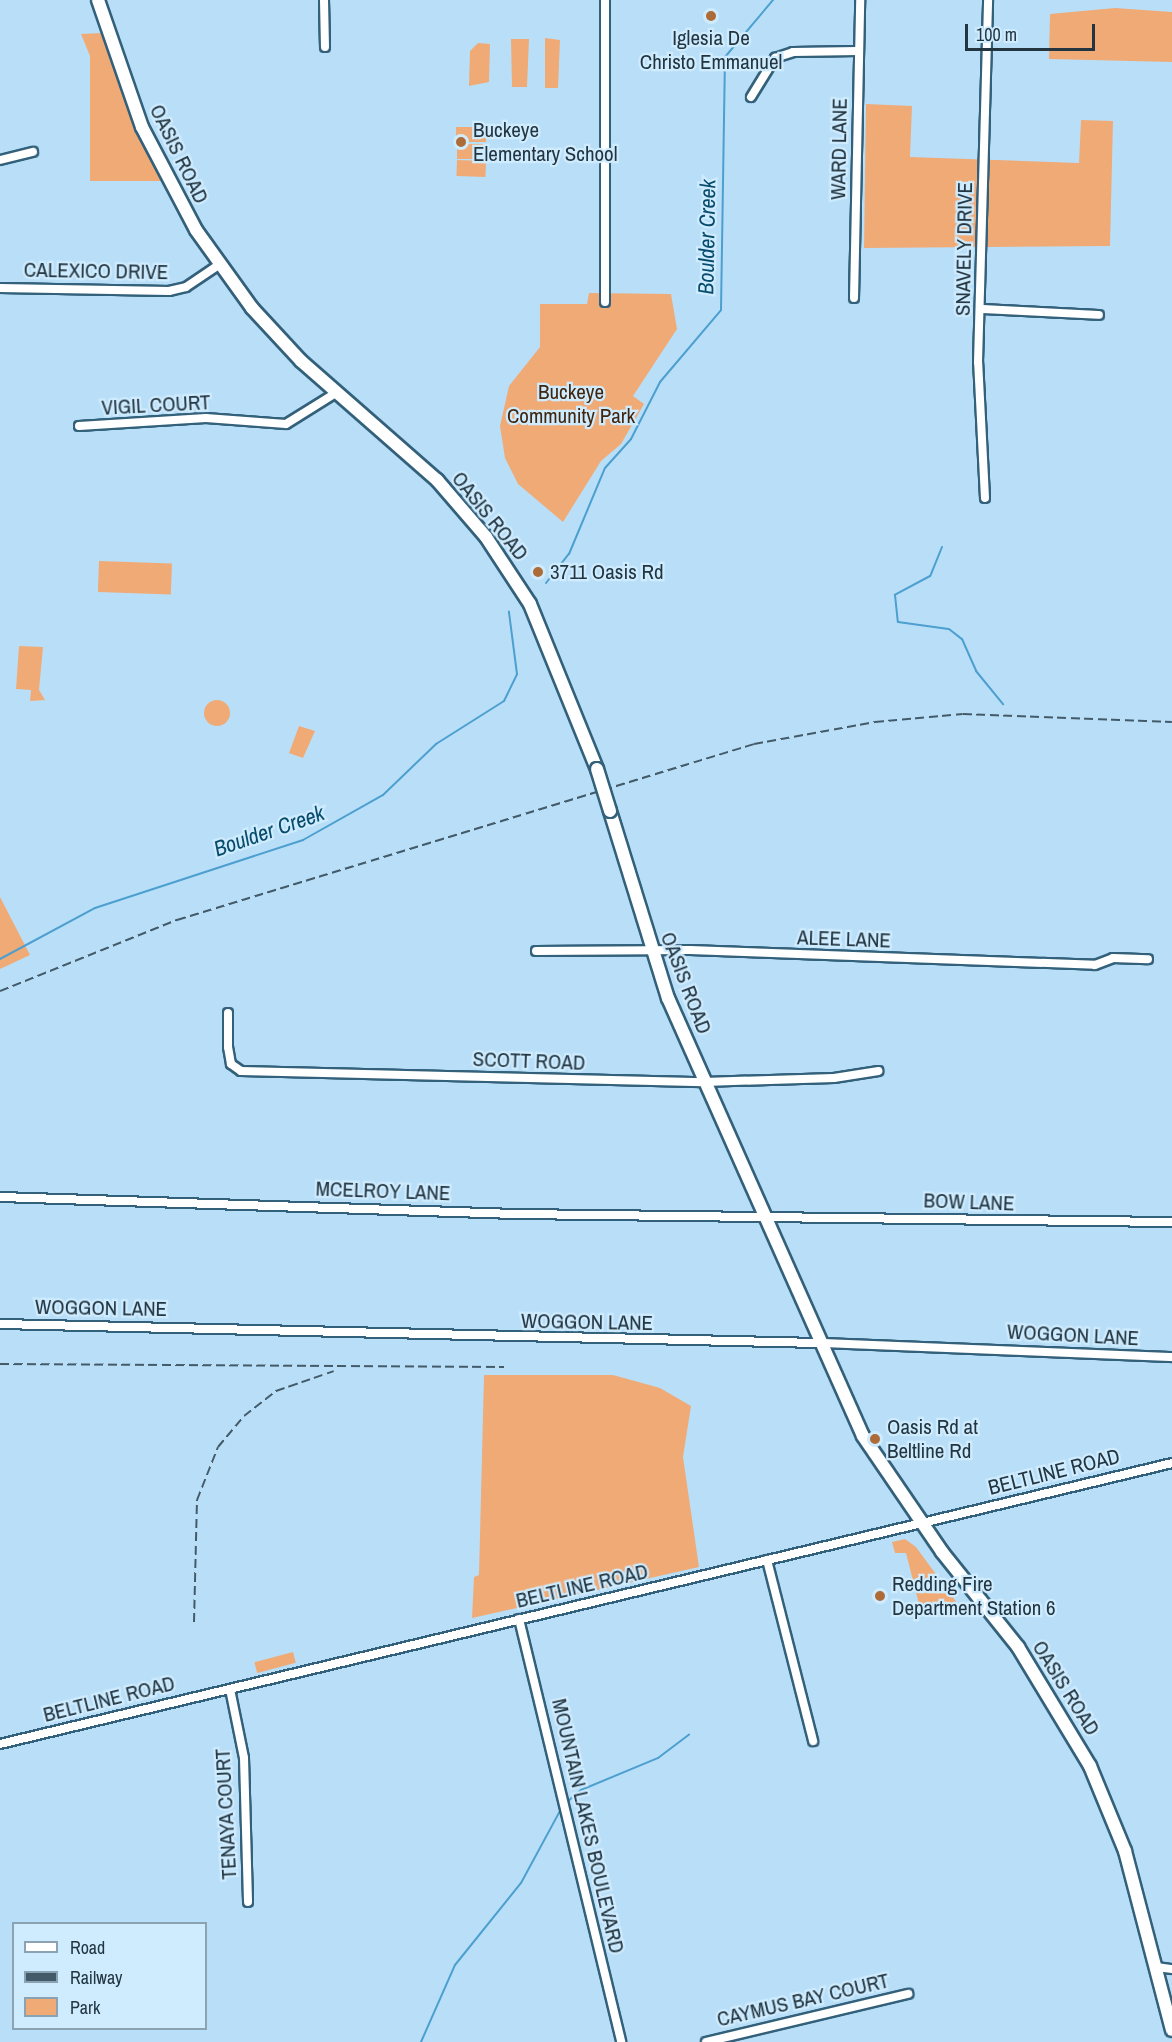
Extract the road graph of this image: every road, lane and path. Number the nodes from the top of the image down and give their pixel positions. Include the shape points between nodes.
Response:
1 (98, 0) edge
2 (324, 0) edge
3 (605, 0) edge
4 (860, 0) edge
5 (988, 0) edge
6 (325, 47) dead end
7 (858, 51) junction
8 (751, 97) dead end
9 (33, 152) dead end
10 (0, 160) edge
11 (219, 265) junction
12 (0, 288) edge
13 (854, 298) dead end
14 (605, 302) dead end
15 (982, 309) junction
16 (1099, 315) dead end
17 (334, 394) junction
18 (78, 426) dead end
19 (985, 498) dead end
20 (536, 951) dead end
21 (651, 951) junction
22 (1148, 959) dead end
23 (228, 1013) dead end
24 (878, 1071) dead end
25 (704, 1082) junction
26 (0, 1197) edge
27 (765, 1216) junction
28 (1172, 1222) edge
29 (0, 1324) edge
30 (821, 1343) junction
31 (1172, 1357) edge
32 (1172, 1463) edge
33 (922, 1523) junction
34 (767, 1560) junction
35 (519, 1619) junction
36 (230, 1689) junction
37 (813, 1741) dead end
38 (0, 1744) edge
39 (248, 1902) dead end
40 (1157, 1967) junction
41 (1172, 1969) edge
42 (908, 1994) dead end
43 (1172, 2030) edge
44 (621, 2042) edge
45 (706, 2042) edge

1 - 11 main road, OASIS ROAD via 116,62 156,156
2 - 6 street
3 - 14 street
4 - 7 street, WARD LANE
5 - 15 street, SNAVELY DRIVE
7 - 8 street via 794,52 775,58
7 - 13 street, WARD LANE
9 - 10 street
11 - 12 street, CALEXICO DRIVE via 169,291
11 - 17 main road, OASIS ROAD via 272,330
15 - 16 street
15 - 19 street, SNAVELY DRIVE via 978,362
17 - 18 street, VIGIL COURT via 302,418 280,425 206,418
17 - 21 main road, OASIS ROAD, bridge via 437,480 508,567 560,667 597,769
20 - 21 street, ALEE LANE
21 - 22 street, ALEE LANE via 1095,965 1113,958
21 - 25 main road, OASIS ROAD
23 - 25 street, SCOTT ROAD via 231,1064 241,1071
24 - 25 street, SCOTT ROAD via 834,1078
25 - 27 main road, OASIS ROAD
26 - 27 street, MCELROY LANE
27 - 28 street, BOW LANE
27 - 30 main road, OASIS ROAD
29 - 30 street, WOGGON LANE
30 - 31 street, WOGGON LANE
30 - 33 main road, OASIS ROAD via 867,1444
32 - 33 street, BELTLINE ROAD
33 - 34 street, BELTLINE ROAD
33 - 40 main road, OASIS ROAD via 1018,1647 1071,1729 1125,1851
34 - 35 street, BELTLINE ROAD
34 - 37 street
35 - 36 street, BELTLINE ROAD
35 - 44 street, MOUNTAIN LAKES BOULEVARD
36 - 38 street, BELTLINE ROAD
36 - 39 street, TENAYA COURT via 244,1758
40 - 41 street
40 - 43 main road, OASIS ROAD
42 - 45 street, CAYMUS BAY COURT

